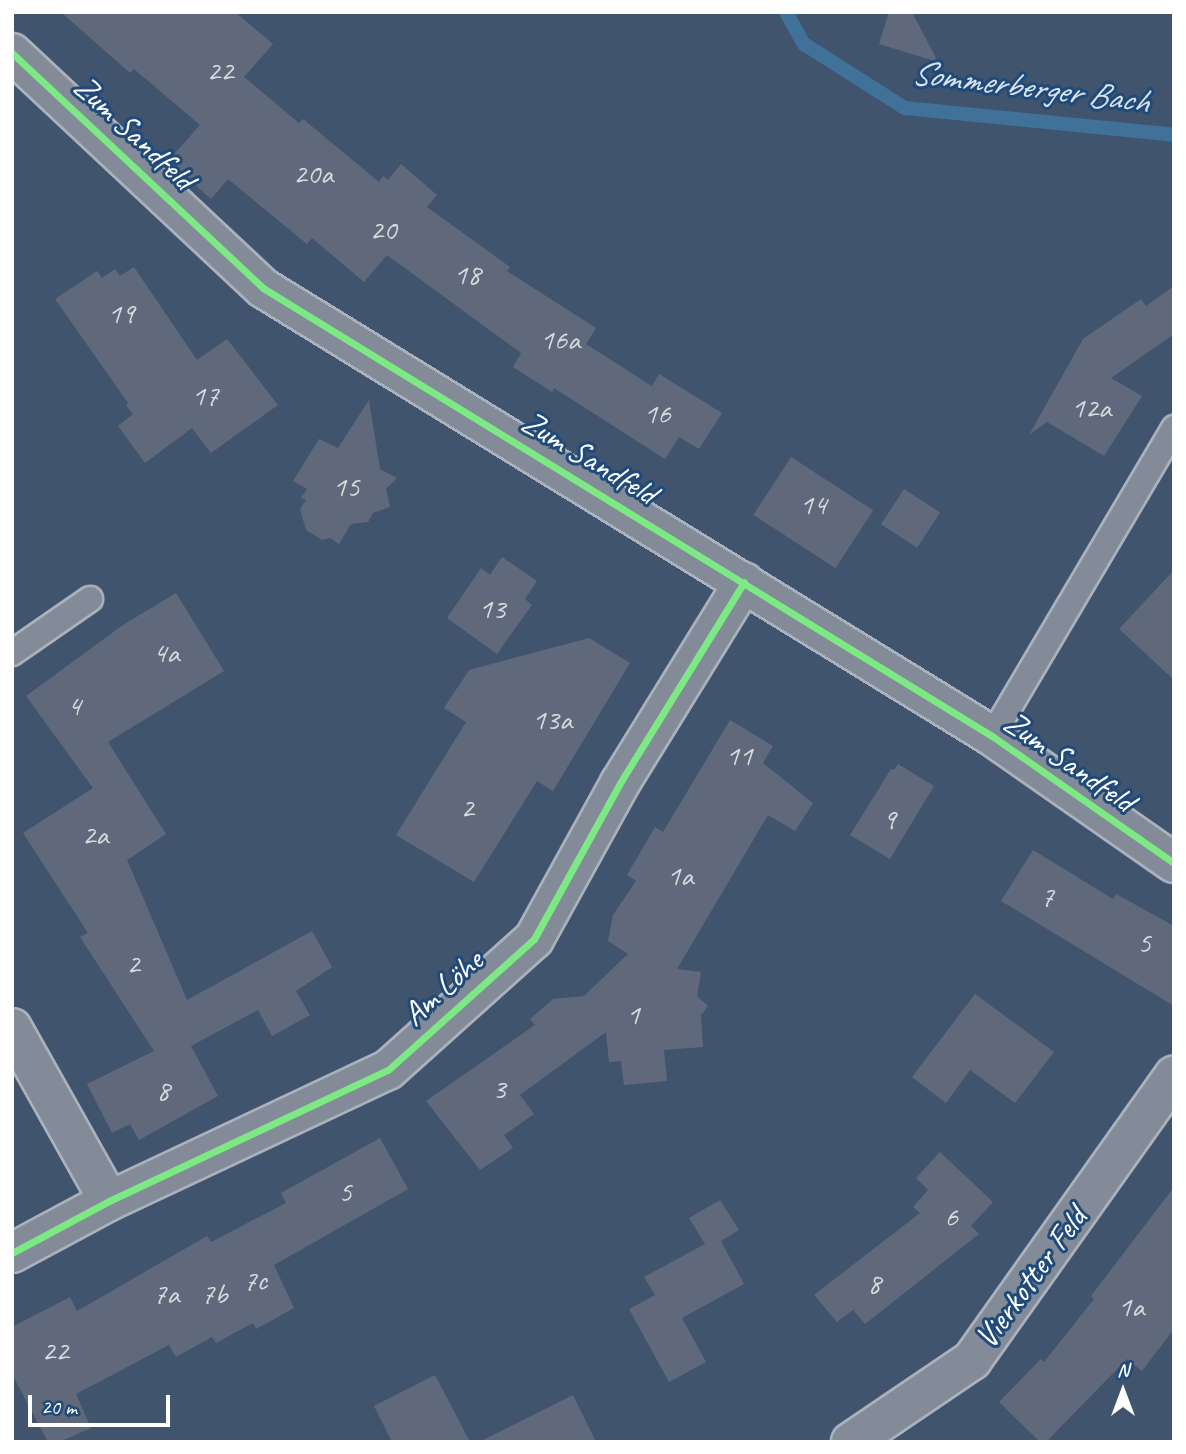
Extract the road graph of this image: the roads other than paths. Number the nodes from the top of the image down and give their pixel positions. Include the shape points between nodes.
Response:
1 (12, 52) edge
2 (1174, 428) edge
3 (744, 582) junction
4 (90, 599) dead end
5 (12, 653) edge
6 (992, 736) junction
7 (1174, 863) edge
8 (12, 1028) edge
9 (1174, 1076) edge
10 (108, 1201) junction
11 (12, 1253) edge
12 (851, 1442) edge

1 - 3 street, Zum Sandfeld via 263,288
2 - 6 lane, Zum Sandfeld
3 - 6 street, Zum Sandfeld
3 - 10 street, Am Löhe via 620,783 534,939 388,1070
4 - 5 lane
6 - 7 street, Zum Sandfeld
8 - 10 street
9 - 12 street, Vierkotter Feld via 972,1360
10 - 11 street, Am Löhe

